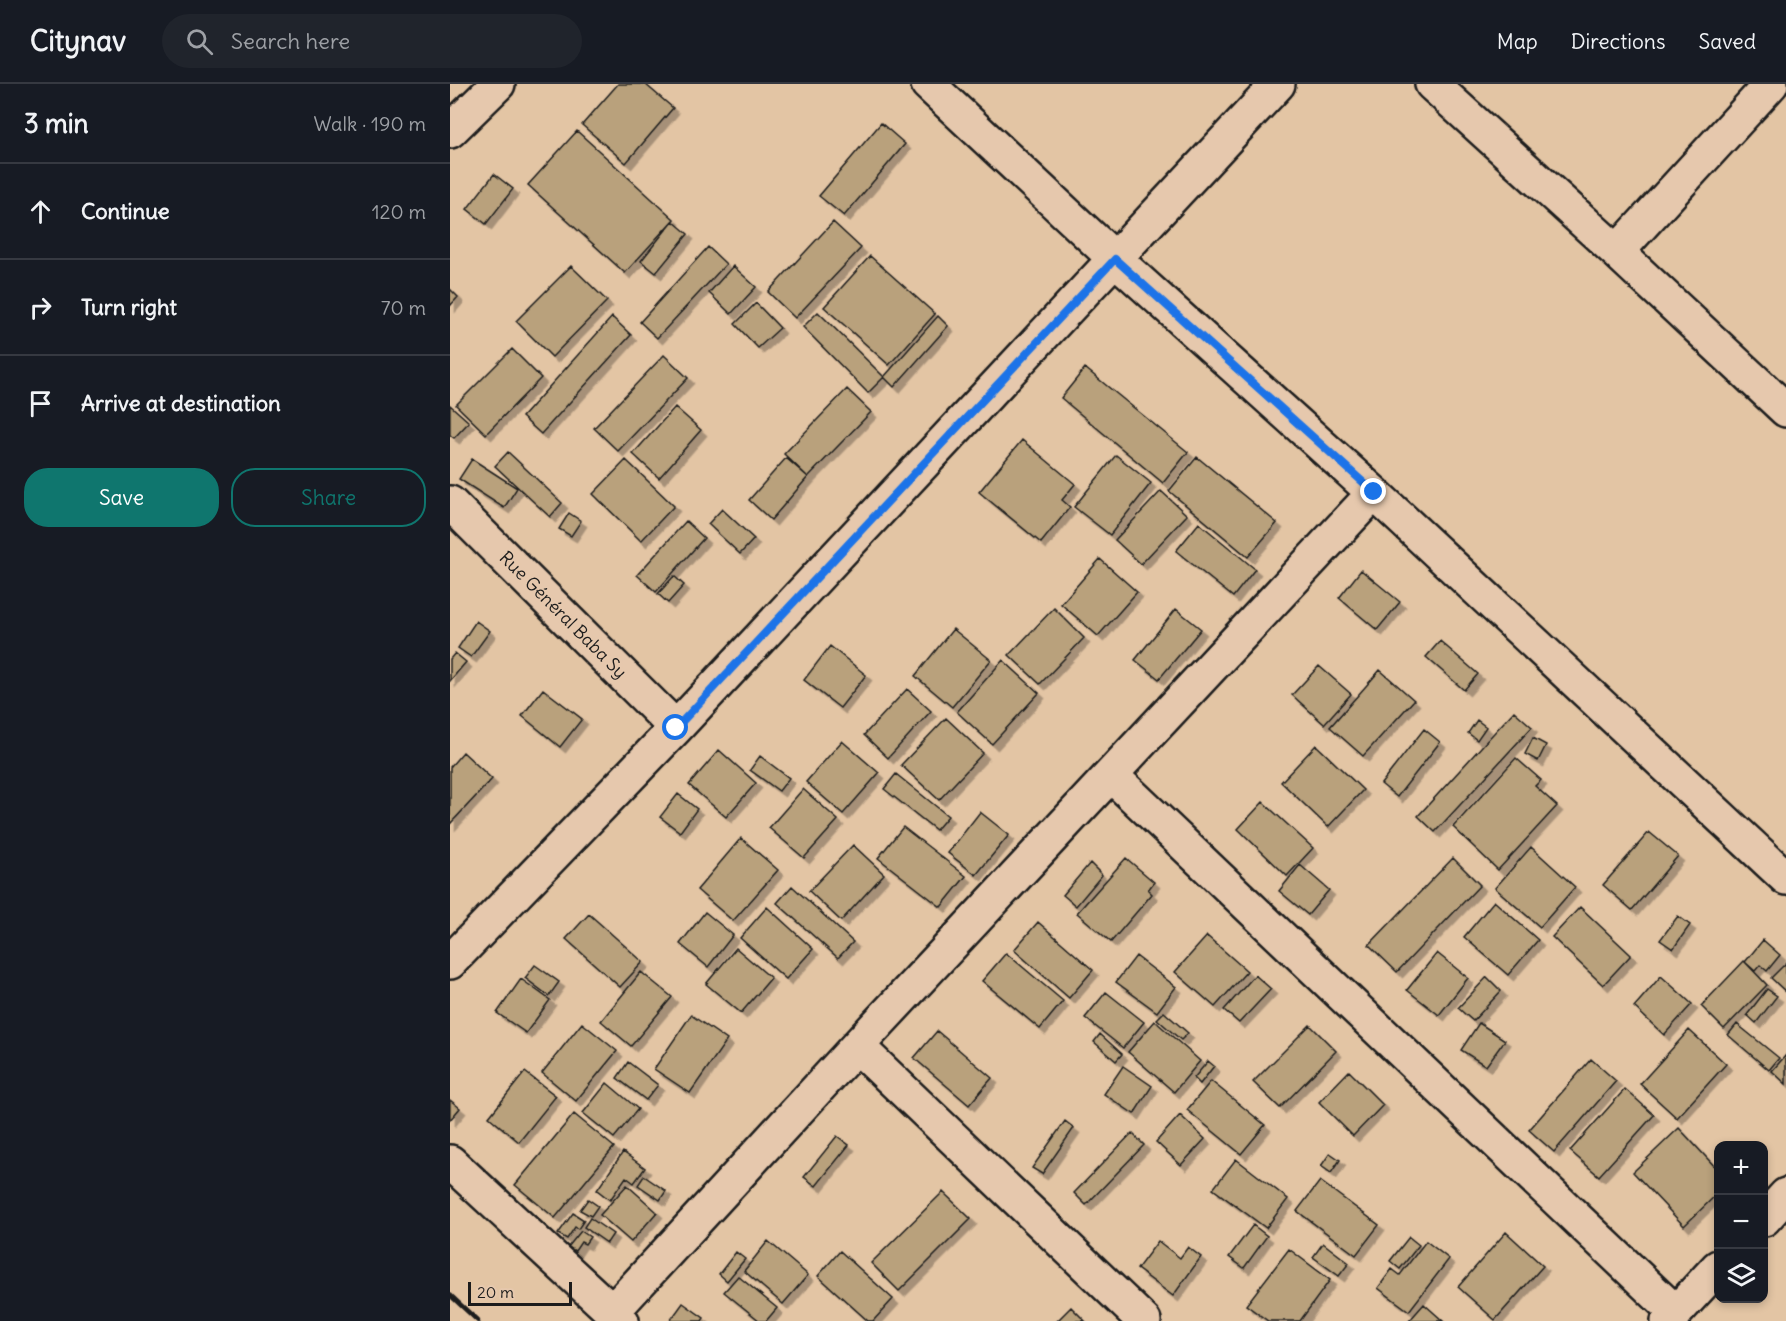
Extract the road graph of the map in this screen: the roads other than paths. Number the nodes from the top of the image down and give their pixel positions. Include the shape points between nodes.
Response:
1 (498, 84) edge
2 (928, 84) edge
3 (1278, 84) edge
4 (1432, 84) edge
5 (1771, 84) edge
6 (450, 131) edge
7 (1617, 252) junction
8 (1115, 259) junction
9 (1786, 410) edge
10 (1374, 492) junction
11 (450, 503) edge
12 (676, 728) junction
13 (1111, 775) junction
14 (1786, 878) edge
15 (450, 962) edge
16 (856, 1046) junction
17 (450, 1162) edge
18 (1786, 1195) edge
19 (1768, 1215) edge
20 (1714, 1272) edge
21 (617, 1316) edge
22 (1672, 1317) edge
23 (1144, 1321) edge

1 - 6 street
2 - 8 street
3 - 8 street
4 - 7 street
5 - 7 street
7 - 9 street
8 - 10 street
8 - 12 street
10 - 13 street
10 - 14 street
11 - 12 street, Rue Général Baba Sy
12 - 15 street
13 - 16 street
13 - 22 street
16 - 21 street
16 - 23 street
17 - 21 street
18 - 19 street
20 - 22 street

